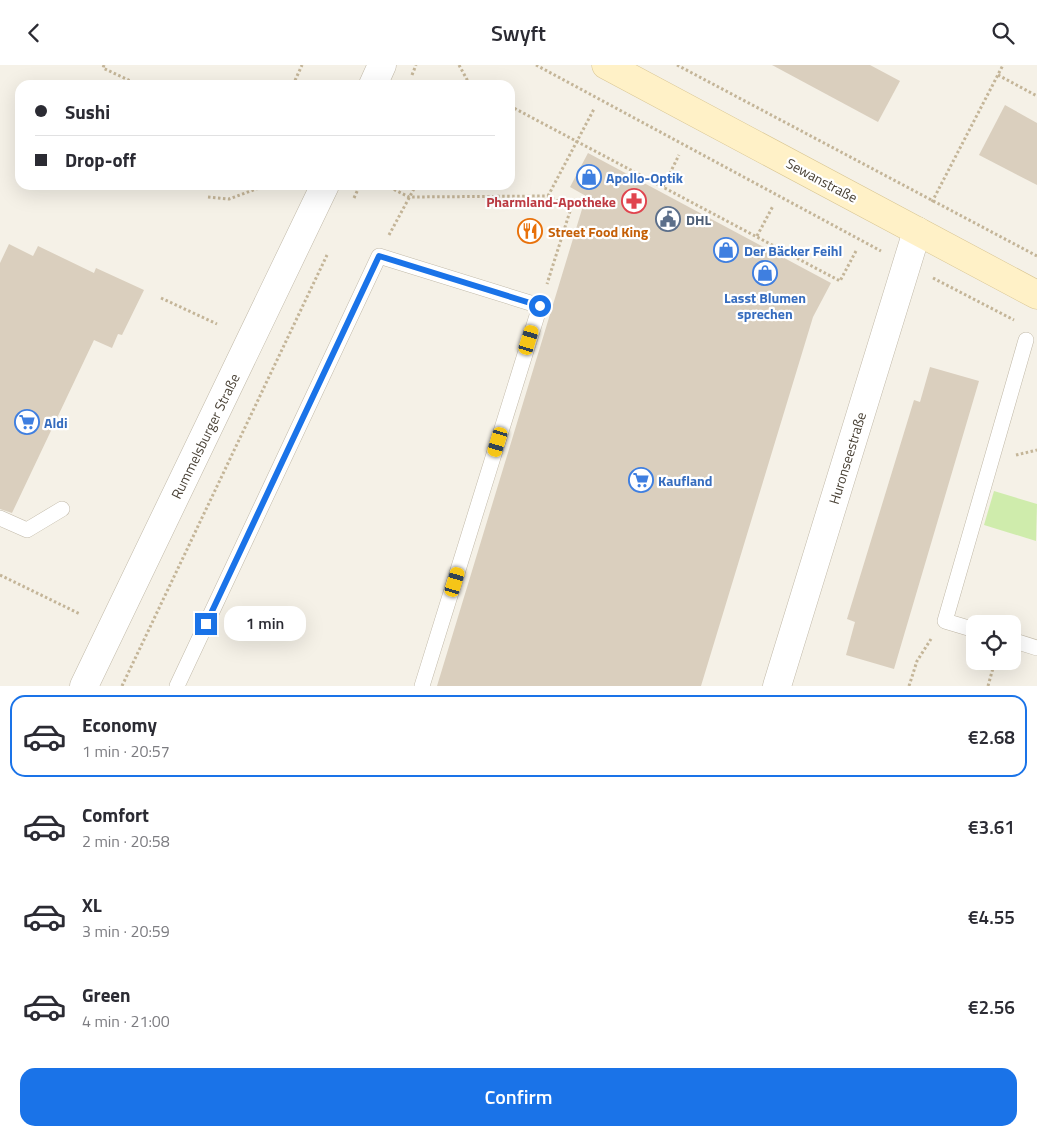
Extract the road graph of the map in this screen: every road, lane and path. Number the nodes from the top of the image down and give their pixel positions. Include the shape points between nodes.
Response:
1 (104, 65) edge
2 (302, 65) edge
3 (382, 65) edge
4 (459, 65) edge
5 (536, 65) edge
6 (606, 65) edge
7 (677, 65) edge
8 (1001, 66) edge
9 (998, 75) junction
10 (129, 80) edge
11 (295, 80) edge
12 (375, 80) edge
13 (468, 80) edge
14 (1037, 96) edge
15 (515, 109) edge
16 (594, 109) dead end
17 (577, 141) junction
18 (679, 155) dead end
19 (663, 187) junction
20 (940, 188) dead end
21 (253, 190) edge
22 (323, 190) edge
23 (358, 190) edge
24 (394, 190) edge
25 (413, 190) edge
26 (548, 196) junction
27 (208, 197) dead end
28 (409, 197) junction
29 (351, 203) dead end
30 (774, 206) dead end
31 (917, 231) junction
32 (757, 236) junction
33 (330, 247) dead end
34 (856, 251) dead end
35 (888, 254) dead end
36 (379, 256) junction
37 (1037, 256) edge
38 (950, 287) dead end
39 (1037, 295) edge
40 (161, 298) dead end
41 (540, 306) junction
42 (1015, 320) dead end
43 (217, 324) dead end
44 (1026, 340) dead end
45 (62, 509) dead end
46 (0, 518) edge
47 (0, 575) edge
48 (80, 614) dead end
49 (945, 621) junction
50 (966, 627) edge
51 (1021, 643) edge
52 (1037, 647) edge
53 (992, 670) edge
54 (84, 686) edge
55 (122, 686) edge
56 (177, 686) edge
57 (422, 686) edge
58 (777, 686) edge
59 (910, 686) edge
60 (988, 686) edge

1 - 10 path
2 - 11 path
3 - 12 street
4 - 13 path
5 - 35 path
6 - 31 street, Sewanstraße
7 - 37 path
8 - 9 path
9 - 14 path
9 - 20 path
15 - 17 path
16 - 17 path
17 - 19 path
17 - 26 path
18 - 19 path
19 - 32 path
21 - 27 path via 229,199
22 - 54 street, Rummelsburger Straße
23 - 29 path
24 - 28 path
25 - 28 path
26 - 28 path
26 - 41 path via 571,208
28 - 36 path
30 - 32 path
31 - 39 street, Sewanstraße
31 - 58 street, Huronseestraße
32 - 34 path via 840,281
33 - 55 path
36 - 41 lane
36 - 56 lane
38 - 42 path
40 - 43 path
41 - 57 lane
44 - 49 lane
45 - 46 lane via 27,530
47 - 48 path
49 - 50 lane
49 - 59 path via 917,661
51 - 52 lane
53 - 60 path

